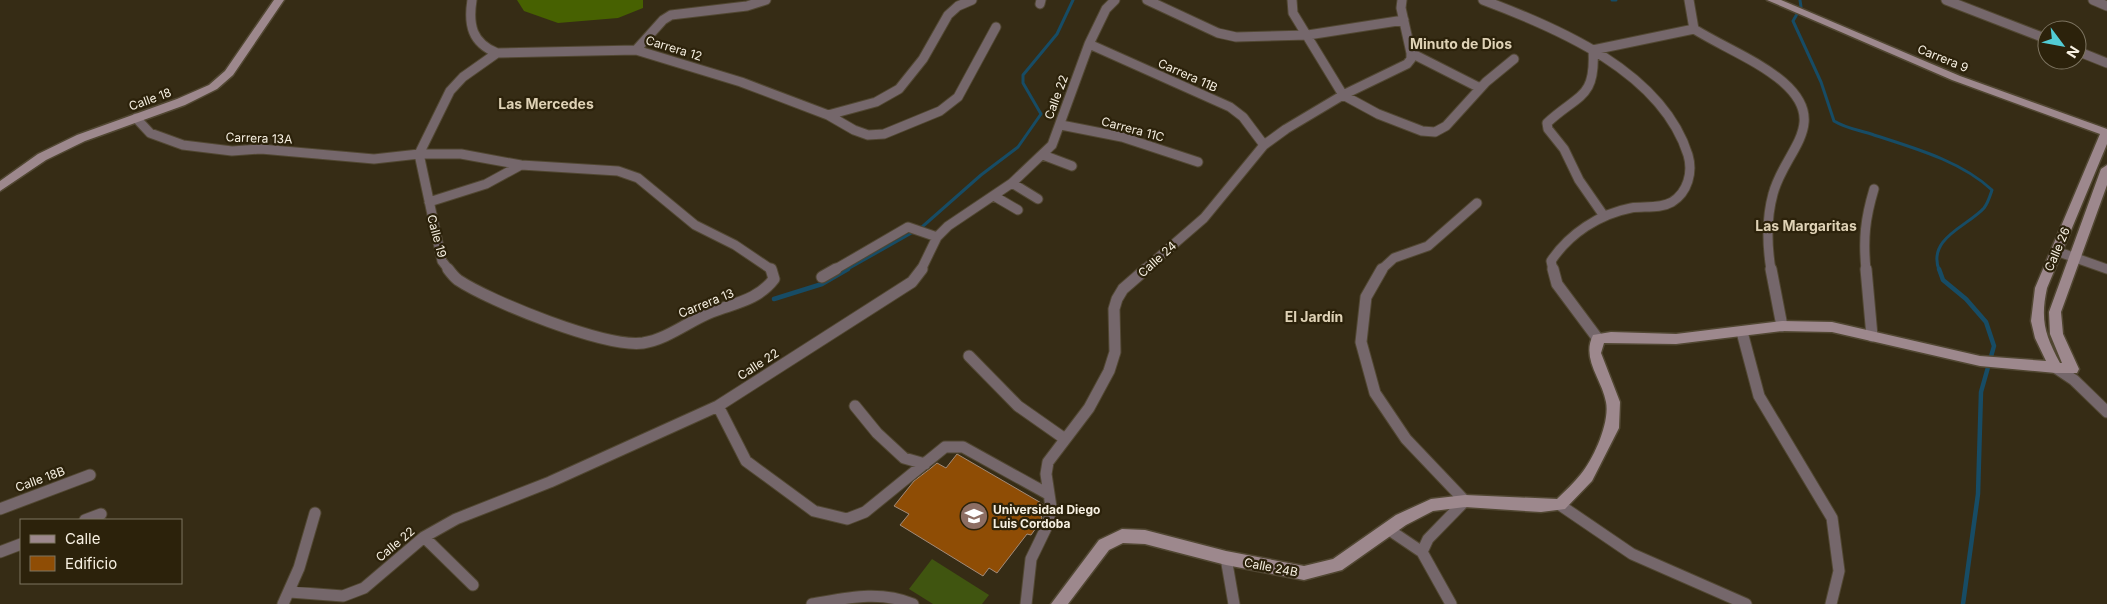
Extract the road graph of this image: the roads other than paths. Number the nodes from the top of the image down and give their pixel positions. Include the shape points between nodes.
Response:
1 (279, 0) edge
2 (472, 0) edge
3 (766, 0) edge
4 (972, 0) edge
5 (1115, 0) edge
6 (1147, 0) edge
7 (1292, 0) edge
8 (1402, 0) edge
9 (1484, 0) edge
10 (1689, 0) edge
11 (1772, 0) edge
12 (2093, 0) edge
13 (1951, 1) edge
14 (2107, 6) edge
15 (1404, 20) junction
16 (996, 27) dead end
17 (1694, 29) junction
18 (1308, 35) junction
19 (2037, 36) edge
20 (1089, 44) junction
21 (636, 50) junction
22 (1593, 50) junction
23 (498, 53) junction
24 (1411, 53) junction
25 (2087, 55) edge
26 (1514, 59) dead end
27 (2107, 63) edge
28 (1480, 88) junction
29 (1343, 95) junction
30 (828, 116) junction
31 (136, 118) junction
32 (1060, 125) junction
33 (2107, 133) edge
34 (1264, 145) junction
35 (419, 154) junction
36 (1043, 155) junction
37 (1198, 162) dead end
38 (521, 165) junction
39 (1072, 166) dead end
40 (2107, 169) edge
41 (1012, 183) junction
42 (0, 187) edge
43 (1874, 189) dead end
44 (994, 196) junction
45 (1038, 200) dead end
46 (429, 202) junction
47 (1477, 204) dead end
48 (1018, 210) dead end
49 (2072, 213) junction
50 (1604, 216) junction
51 (2089, 219) junction
52 (937, 237) junction
53 (2056, 251) junction
54 (2075, 257) junction
55 (2107, 269) edge
56 (822, 277) dead end
57 (774, 279) joint
58 (1782, 326) junction
59 (1742, 332) junction
60 (1872, 336) junction
61 (1598, 339) junction
62 (642, 343) joint
63 (970, 356) dead end
64 (2056, 368) junction
65 (2073, 375) junction
66 (718, 406) junction
67 (855, 406) dead end
68 (2107, 412) edge
69 (1064, 438) junction
70 (924, 464) junction
71 (90, 475) dead end
72 (1048, 494) junction
73 (1465, 502) junction
74 (1560, 504) junction
75 (0, 509) edge
76 (315, 513) dead end
77 (101, 514) dead end
78 (88, 519) edge
79 (1388, 529) junction
80 (424, 537) junction
81 (19, 545) edge
82 (0, 552) edge
83 (1422, 552) junction
84 (1226, 558) junction
85 (473, 585) dead end
86 (290, 592) junction
87 (282, 604) edge
88 (812, 604) edge
89 (913, 604) edge
90 (1026, 604) edge
91 (1059, 604) edge
92 (1234, 604) edge
93 (1451, 604) edge
94 (1746, 604) edge
95 (1831, 604) edge

1 - 31 street, Calle 18 via 229,73 213,87
2 - 23 street via 468,19 475,39
3 - 21 street via 747,6 671,15
4 - 30 street via 948,15 905,84 873,103
5 - 20 street, Calle 22 via 1106,9
6 - 18 street via 1218,33 1236,37
7 - 18 street via 1293,13
8 - 15 street
9 - 22 street via 1546,24
10 - 17 street
11 - 33 street, Carrera 9 via 1956,78
12 - 14 street
13 - 19 street
15 - 18 street
15 - 24 street
16 - 30 street, Carrera 12 via 958,97 940,111 884,134 868,135
17 - 22 street
17 - 58 street via 1786,83 1804,106 1804,132 1773,192 1769,211 1770,266
18 - 29 street
20 - 32 street, Calle 22
20 - 34 street, Carrera 11B via 1230,107 1243,117
21 - 23 street, Carrera 12
21 - 30 street, Carrera 12 via 741,82
22 - 50 street via 1596,72 1588,90 1553,117 1547,126
22 - 50 street via 1645,89 1672,119 1690,161 1691,176 1671,202 1630,208
23 - 35 street via 450,90
24 - 28 street
24 - 29 street, Calle 24 via 1411,59 1402,67
25 - 27 street
26 - 28 street
28 - 29 street via 1446,126 1429,132 1404,126
29 - 34 street, Calle 24
31 - 35 street, Carrera 13A via 150,133 183,145 374,159
31 - 42 street, Calle 18 via 42,158
32 - 36 street, Calle 22 via 1052,145
32 - 37 street, Carrera 11C via 1122,137
33 - 49 street, Calle 26
34 - 69 street, Calle 24 via 1204,218 1123,290 1114,309 1115,352 1109,372 1089,408
35 - 38 street, Carrera 13A via 461,154
35 - 46 street, Calle 19
36 - 39 street
36 - 41 street, Calle 22
38 - 46 street via 486,184
38 - 57 street, Carrera 13A via 618,171 638,178 695,225 771,268
40 - 51 street, Calle 26
41 - 44 street, Calle 22
41 - 45 street
43 - 60 street via 1865,220 1863,243
44 - 48 street
44 - 52 street, Calle 22 via 948,226
46 - 62 street, Calle 19 via 442,261 456,279 590,336
47 - 73 street via 1428,246 1394,258 1379,272 1366,297 1360,342 1375,393 1406,440
49 - 51 street
49 - 53 street, Calle 26
50 - 61 street via 1558,248 1551,261 1557,284
51 - 54 street, Calle 26
52 - 56 street via 908,227
52 - 66 street, Calle 22 via 921,271 912,282
53 - 54 street
53 - 64 street, Calle 26 via 2041,288 2035,316 2036,328
54 - 55 street
54 - 65 street, Calle 26 via 2058,304 2054,327
57 - 62 street, Carrera 13 via 770,287 757,296
58 - 59 street
58 - 60 street via 1832,328
59 - 61 street via 1676,339
59 - 95 street via 1759,396 1832,518 1839,571
60 - 64 street via 1980,361
61 - 74 street via 1595,353 1613,402 1612,428 1587,477
63 - 69 street via 1018,406
64 - 65 street
65 - 68 street
66 - 70 street via 746,461 814,511 847,519 865,512
66 - 80 street, Calle 22 via 550,482 456,519
67 - 70 street via 877,434 904,458
69 - 72 street, Calle 24 via 1048,462
70 - 72 street via 945,447 963,447
71 - 75 street, Calle 18B
72 - 90 street, Calle 24 via 1052,507 1048,524 1031,559
73 - 74 street, Calle 24B
73 - 79 street, Calle 24B via 1431,506
73 - 83 street via 1428,539
74 - 94 street via 1632,554
76 - 86 street
77 - 78 street
79 - 83 street
79 - 84 street, Calle 24B via 1337,565 1304,573
80 - 85 street
80 - 86 street, Calle 22 via 364,588 343,596
81 - 82 street
83 - 93 street
84 - 91 street, Calle 24B via 1145,537 1122,536 1104,545
84 - 92 street
86 - 87 street
88 - 89 street via 897,596

